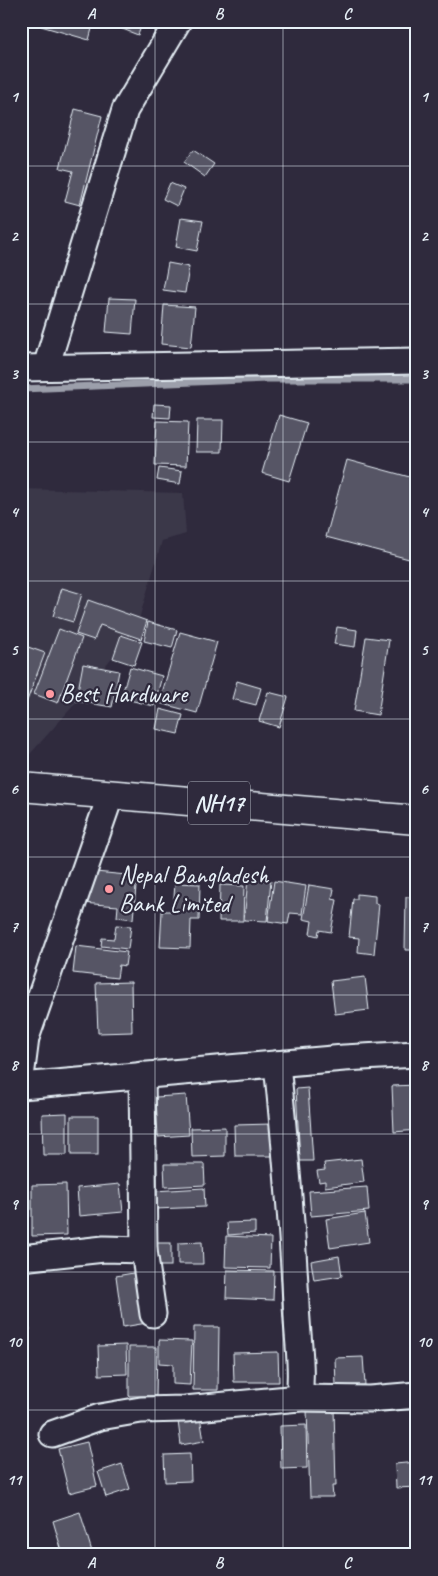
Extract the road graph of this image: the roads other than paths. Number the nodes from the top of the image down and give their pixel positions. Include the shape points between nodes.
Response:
1 (178, 21) edge
2 (417, 361) edge
3 (21, 368) edge
4 (46, 368) junction
5 (21, 787) edge
6 (111, 794) junction
7 (417, 820) edge
8 (417, 1054) edge
9 (277, 1064) junction
10 (142, 1076) junction
11 (21, 1077) edge
12 (21, 1086) edge
13 (144, 1250) junction
14 (21, 1258) edge
15 (153, 1314) dead end
16 (417, 1395) edge
17 (299, 1398) junction
18 (52, 1434) dead end

1 - 4 street via 125,110
2 - 4 street
3 - 4 street
5 - 6 highway, NH17
6 - 7 highway, NH17
6 - 11 street via 26,1038
8 - 9 street
9 - 10 street
9 - 17 street via 294,1258 301,1376
10 - 12 street
10 - 13 street
13 - 14 street via 104,1249
13 - 15 street
16 - 17 street via 370,1399
17 - 18 street via 141,1410 100,1416

